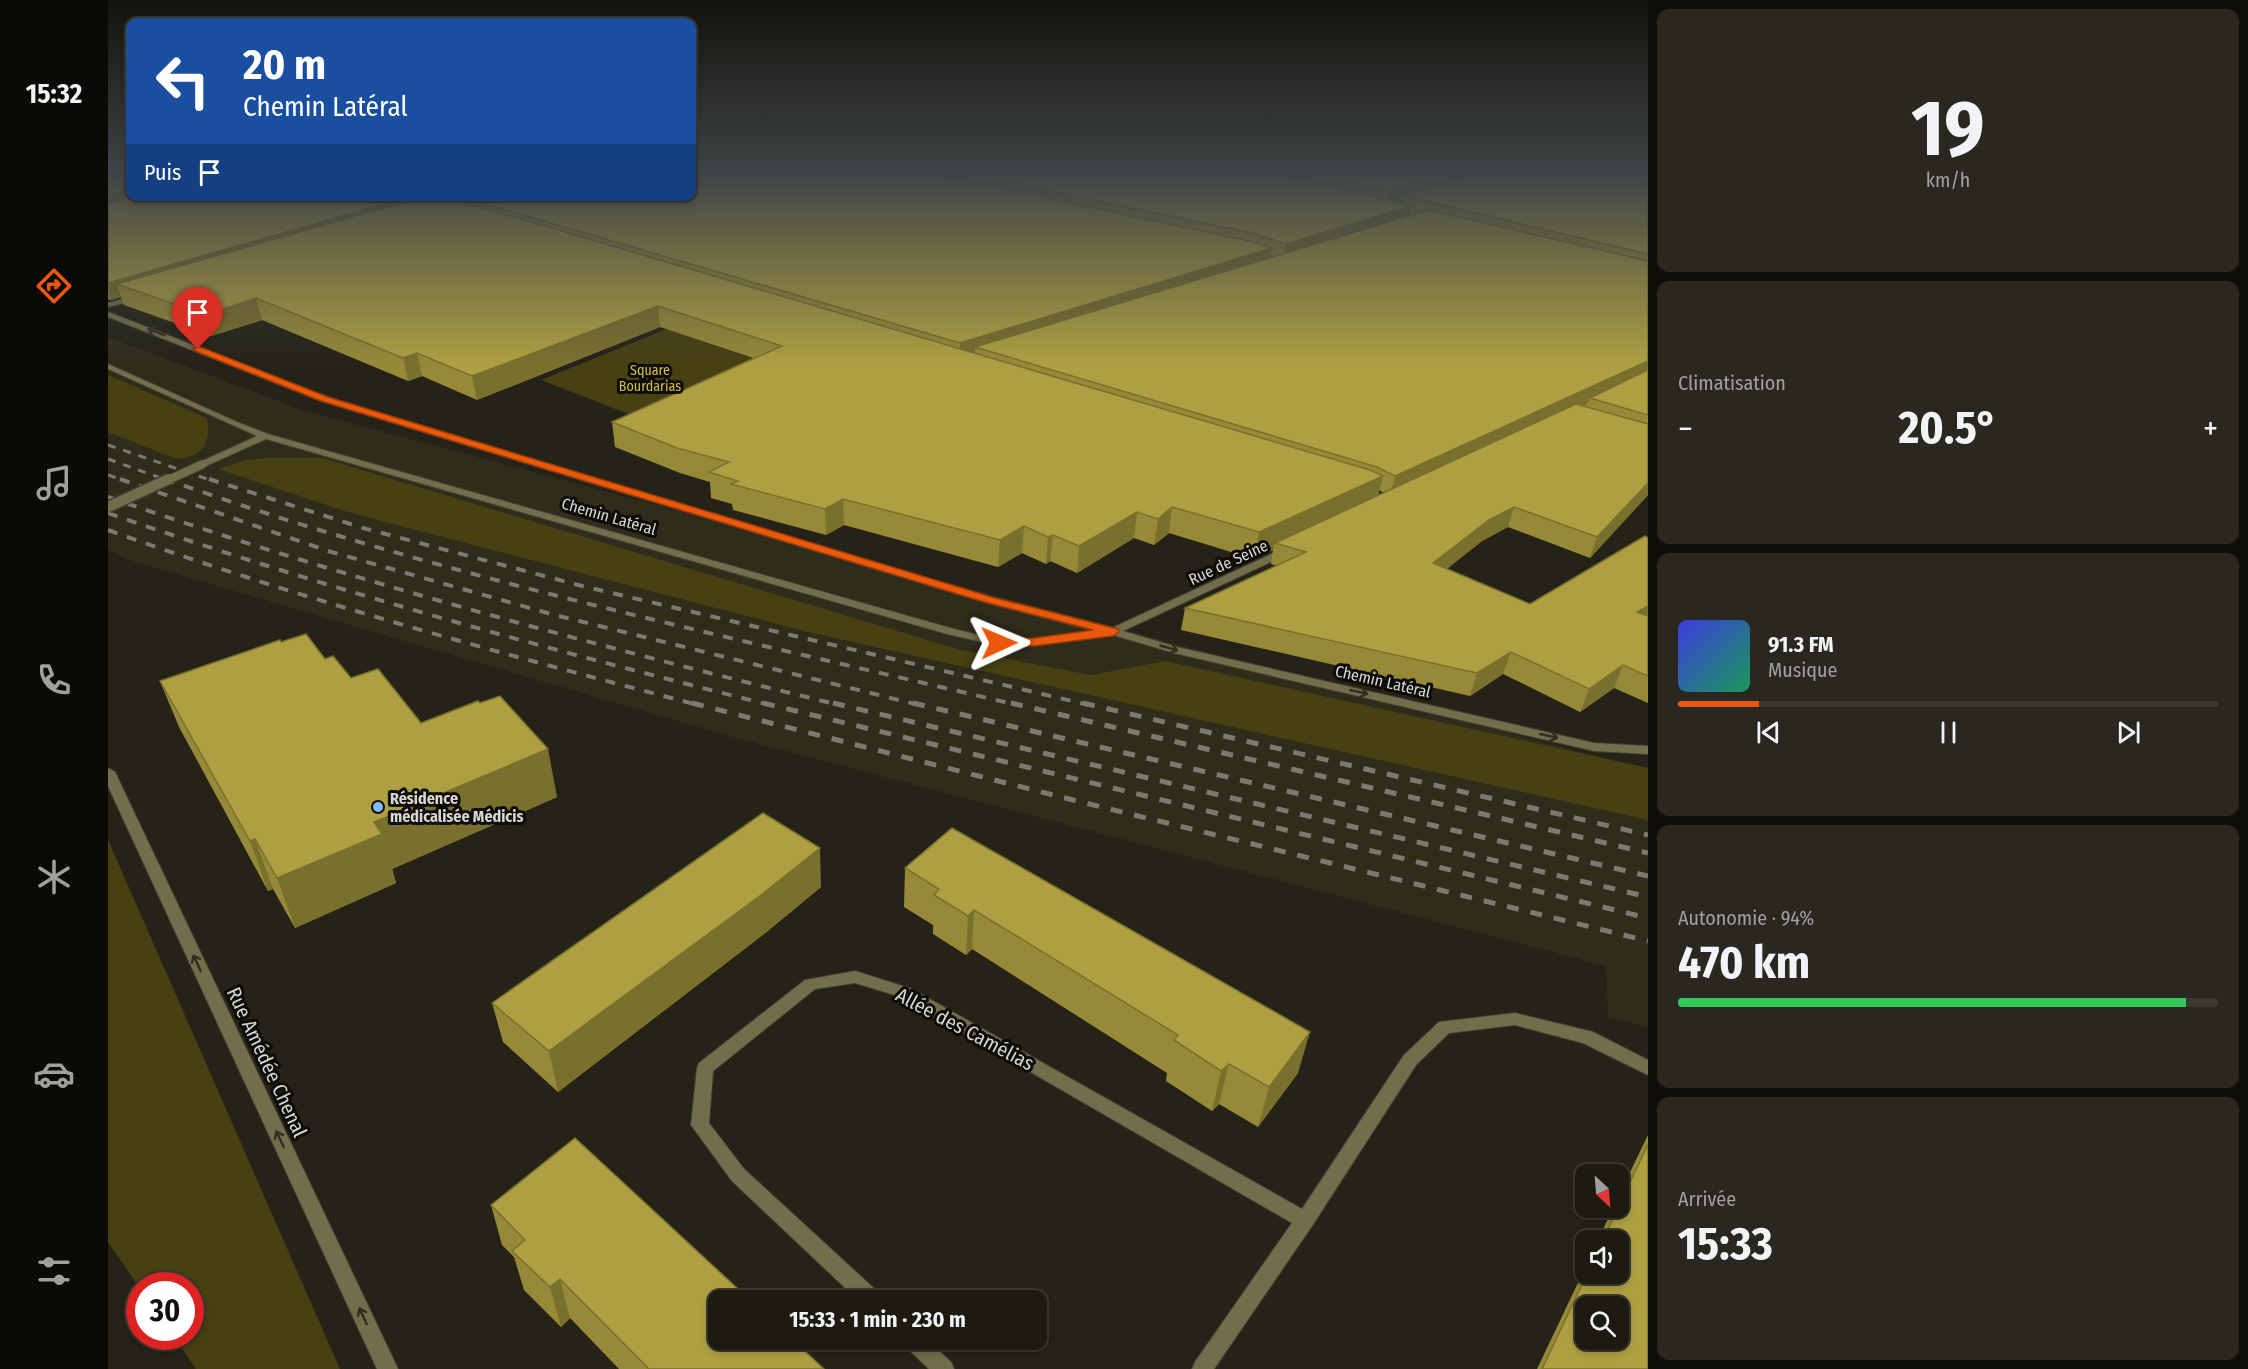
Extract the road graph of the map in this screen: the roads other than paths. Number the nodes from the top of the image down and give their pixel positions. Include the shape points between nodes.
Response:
1 (142, 295) edge
2 (108, 305) edge
3 (108, 314) edge
4 (108, 366) edge
5 (265, 435) junction
6 (108, 507) edge
7 (1296, 546) edge
8 (1113, 632) junction
9 (1648, 750) edge
10 (108, 772) edge
11 (1648, 1068) edge
12 (1305, 1220) junction
13 (861, 1290) edge
14 (924, 1350) edge
15 (388, 1369) edge
16 (944, 1369) edge
17 (1202, 1369) edge

1 - 2 street
8 -> 3 street, Chemin Latéral via 988,600 324,399
4 - 5 street, Chemin Latéral
5 - 6 street, bridge
5 - 8 street, Chemin Latéral via 951,632 999,643
7 - 8 street, Rue de Seine
8 -> 9 street, Chemin Latéral via 1174,650 1594,747
15 -> 10 street, Rue Amédée Chenal
11 - 12 street via 1587,1037 1515,1019 1445,1027 1410,1060
12 - 13 street, Allée des Camélias via 906,993 855,976 811,984 705,1068 700,1125 738,1175
12 - 17 street
14 - 16 street

